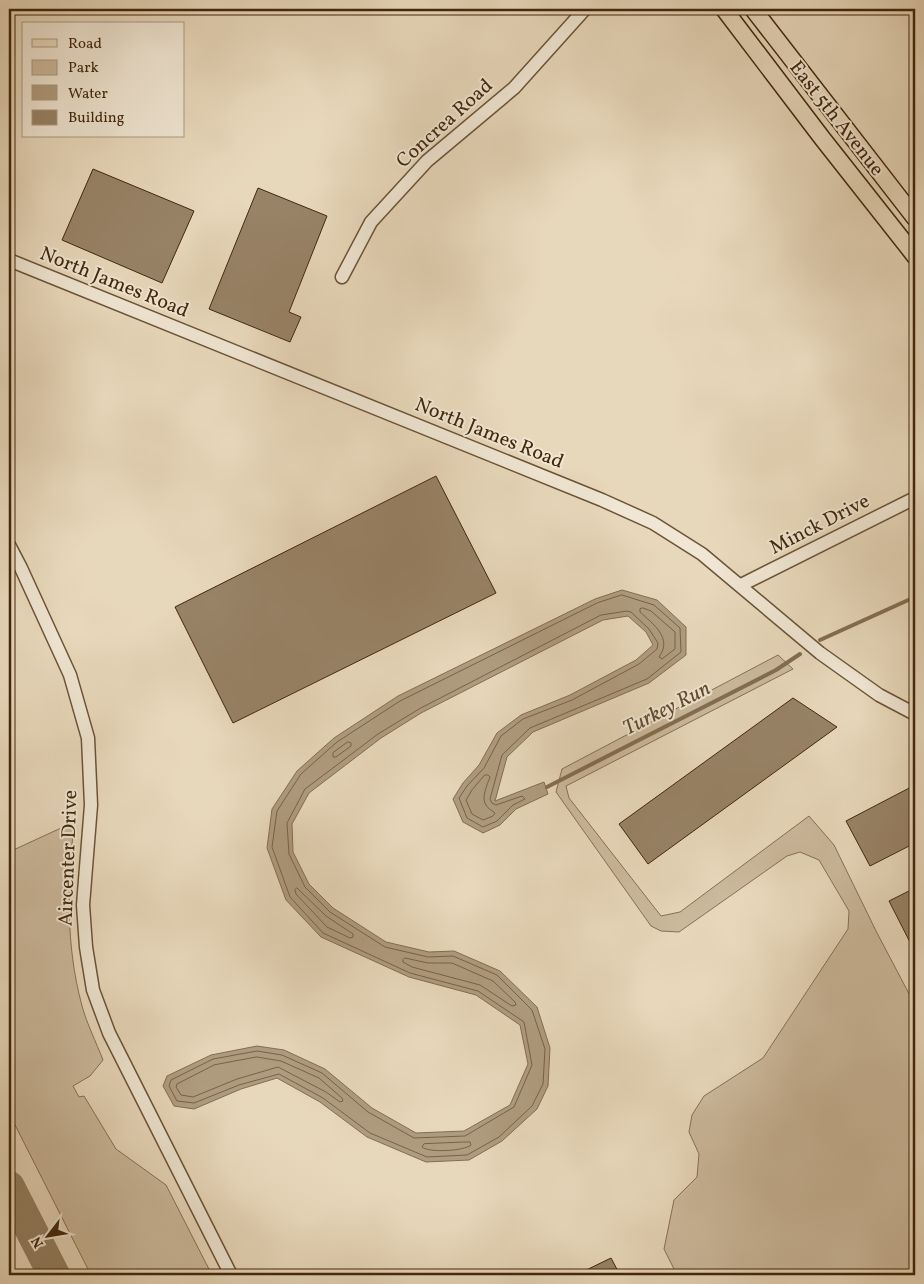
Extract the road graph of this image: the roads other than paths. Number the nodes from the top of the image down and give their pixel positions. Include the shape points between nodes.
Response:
1 (585, 9) edge
2 (724, 9) edge
3 (753, 9) edge
4 (915, 218) edge
5 (915, 256) edge
6 (9, 260) edge
7 (342, 277) dead end
8 (915, 498) edge
9 (9, 545) edge
10 (741, 586) junction
11 (915, 714) edge
12 (231, 1275) edge

1 - 7 street, Concrea Road via 514,88 426,161 371,222
2 - 5 main road, East 5th Avenue
3 - 4 main road, East 5th Avenue
6 - 10 street, North James Road via 653,522 702,554
8 - 10 street, Minck Drive
9 - 12 street, Aircenter Drive via 70,675 88,738 90,804 83,905 93,990 109,1033
10 - 11 street, North James Road via 820,653 879,695

